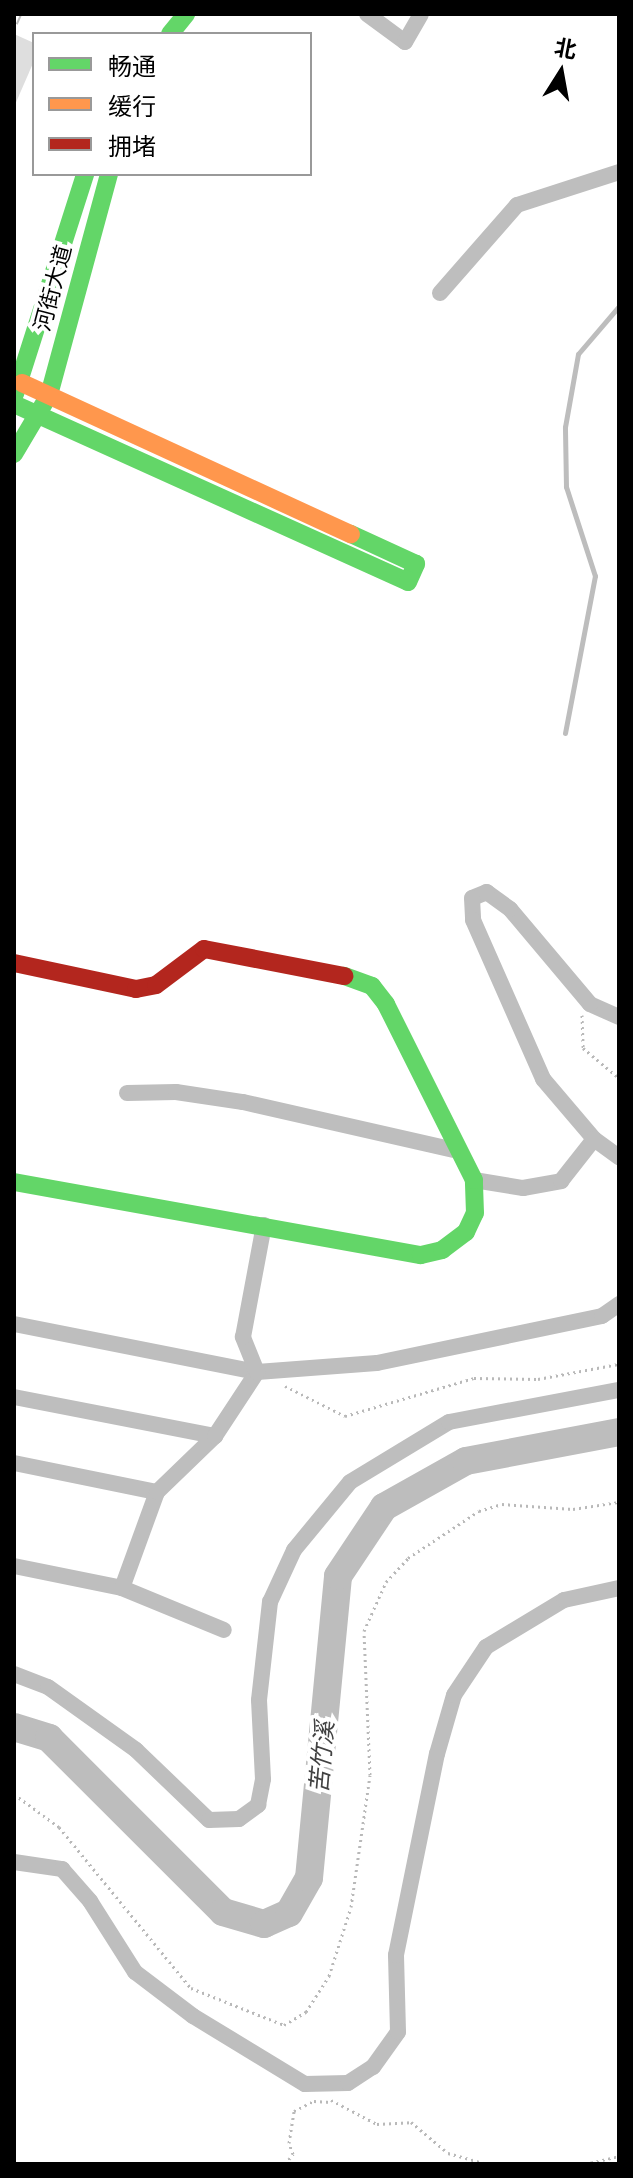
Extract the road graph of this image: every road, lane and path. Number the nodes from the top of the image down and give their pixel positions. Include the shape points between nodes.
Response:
1 (186, 14) edge
2 (367, 14) edge
3 (421, 14) edge
4 (172, 32) edge
5 (619, 172) edge
6 (84, 176) edge
7 (108, 176) edge
8 (440, 293) dead end
9 (18, 390) edge
10 (49, 395) junction
11 (14, 404) edge
12 (37, 414) junction
13 (14, 454) edge
14 (14, 963) edge
15 (590, 1004) junction
16 (619, 1017) edge
17 (619, 1078) edge
18 (127, 1093) dead end
19 (594, 1139) junction
20 (454, 1150) junction
21 (619, 1157) edge
22 (474, 1180) junction
23 (14, 1182) edge
24 (264, 1225) junction
25 (619, 1304) edge
26 (14, 1324) edge
27 (619, 1364) edge
28 (257, 1372) junction
29 (282, 1385) dead end
30 (619, 1390) edge
31 (14, 1397) edge
32 (215, 1436) junction
33 (14, 1463) edge
34 (157, 1492) junction
35 (619, 1502) edge
36 (14, 1566) edge
37 (122, 1588) junction
38 (619, 1588) edge
39 (224, 1630) dead end
40 (14, 1674) edge
41 (14, 1794) edge
42 (14, 1862) edge
43 (329, 2084) junction
44 (331, 2102) junction
45 (619, 2156) edge
46 (285, 2164) edge
47 (487, 2164) edge
48 (585, 2164) edge

1 - 4 main road
2 - 3 street via 405,42
5 - 8 street via 517,205
6 - 9 main road, 河街大道
7 - 10 main road, 河街大道
9 - 10 main road
10 - 12 main road, 河街大道
10 - 12 main road via 416,564 408,582
11 - 12 main road
12 - 13 main road, 河街大道
14 - 20 main road via 136,989 156,985 204,949 342,975 372,986 386,1004
15 - 16 street
15 - 17 path via 581,1018 583,1048
15 - 19 street via 510,909 487,892 472,898 473,920 543,1079
18 - 20 street via 176,1092 243,1102
19 - 21 street
19 - 22 street via 561,1181 523,1188
20 - 22 main road
22 - 24 main road via 475,1213 466,1232 442,1250 421,1255
23 - 24 main road
24 - 28 street via 243,1337
25 - 28 street via 602,1316 377,1363
26 - 28 street
27 - 29 path via 538,1379 474,1378 345,1416
28 - 32 street
30 - 40 street via 449,1422 350,1482 294,1550 270,1602 259,1700 263,1779 258,1805 239,1819 209,1820 136,1750 48,1687
31 - 32 street
32 - 34 street
33 - 34 street
34 - 37 street
35 - 41 path via 573,1509 502,1504 479,1511 408,1558 386,1582 364,1631 370,1775 351,1907 329,1976 306,2012 284,2025 191,1988 59,1827
36 - 37 street
37 - 39 street
38 - 43 street via 564,1600 486,1647 454,1695 396,1955 398,2032 373,2067 348,2083
42 - 43 street via 62,1869 90,1901 135,1972 193,2016 305,2084
43 - 44 path
44 - 46 path via 314,2101 294,2111 289,2143 293,2154
44 - 47 path via 377,2124 411,2122 448,2153
45 - 48 path

